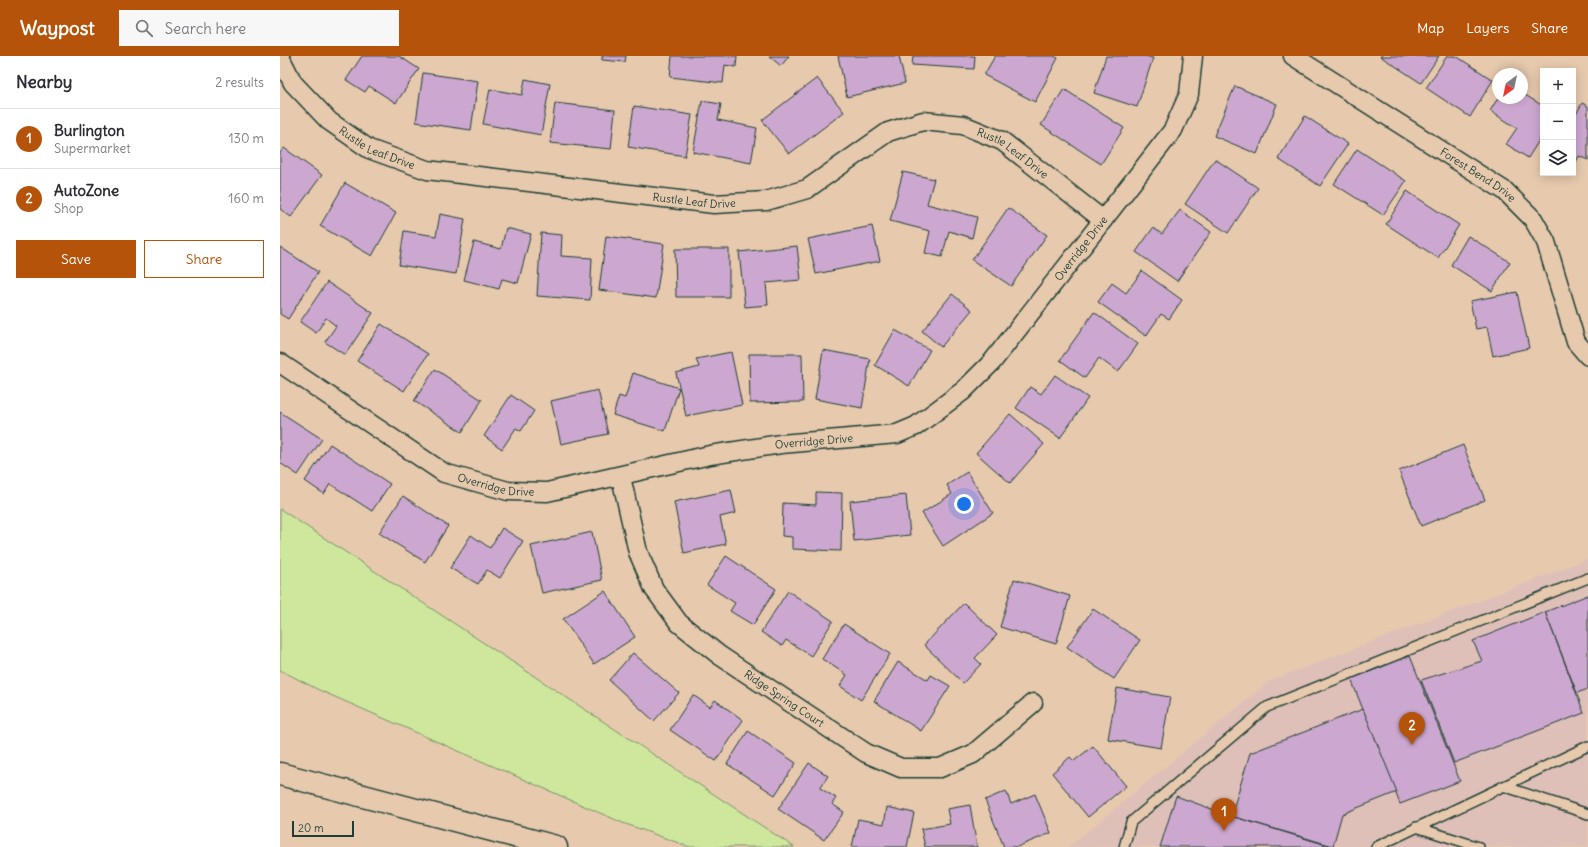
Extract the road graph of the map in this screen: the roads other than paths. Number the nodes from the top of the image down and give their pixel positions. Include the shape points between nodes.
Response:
1 (1193, 56) edge
2 (1293, 56) edge
3 (280, 58) edge
4 (1103, 220) junction
5 (1588, 356) edge
6 (280, 363) edge
7 (621, 477) junction
8 (1588, 578) edge
9 (1033, 703) dead end
10 (1588, 746) edge
11 (280, 774) edge
12 (1503, 786) junction
13 (1588, 814) edge
14 (1416, 827) junction
15 (556, 847) edge
16 (1124, 847) edge
17 (1376, 847) edge
18 (1479, 847) edge

1 - 4 street, Overridge Drive via 1189,94 1173,130
2 - 5 street, Forest Bend Drive via 1505,192 1533,219 1546,242 1576,342
3 - 4 street, Rustle Leaf Drive via 293,83 329,121 369,150 427,170 714,204 766,201 807,189 888,132 923,121 963,125 1002,141
4 - 7 street, Overridge Drive via 992,362 964,391 916,426 897,434 781,444 710,455
6 - 7 street, Overridge Drive via 444,473 508,491 547,492
7 - 9 street, Ridge Spring Court via 638,552 654,589 679,623 719,655 866,753 901,768 940,768 973,754
8 - 16 lane via 1267,707 1131,822
10 - 12 lane
11 - 15 highway
12 - 13 lane
12 - 14 lane
14 - 17 lane
14 - 18 lane

